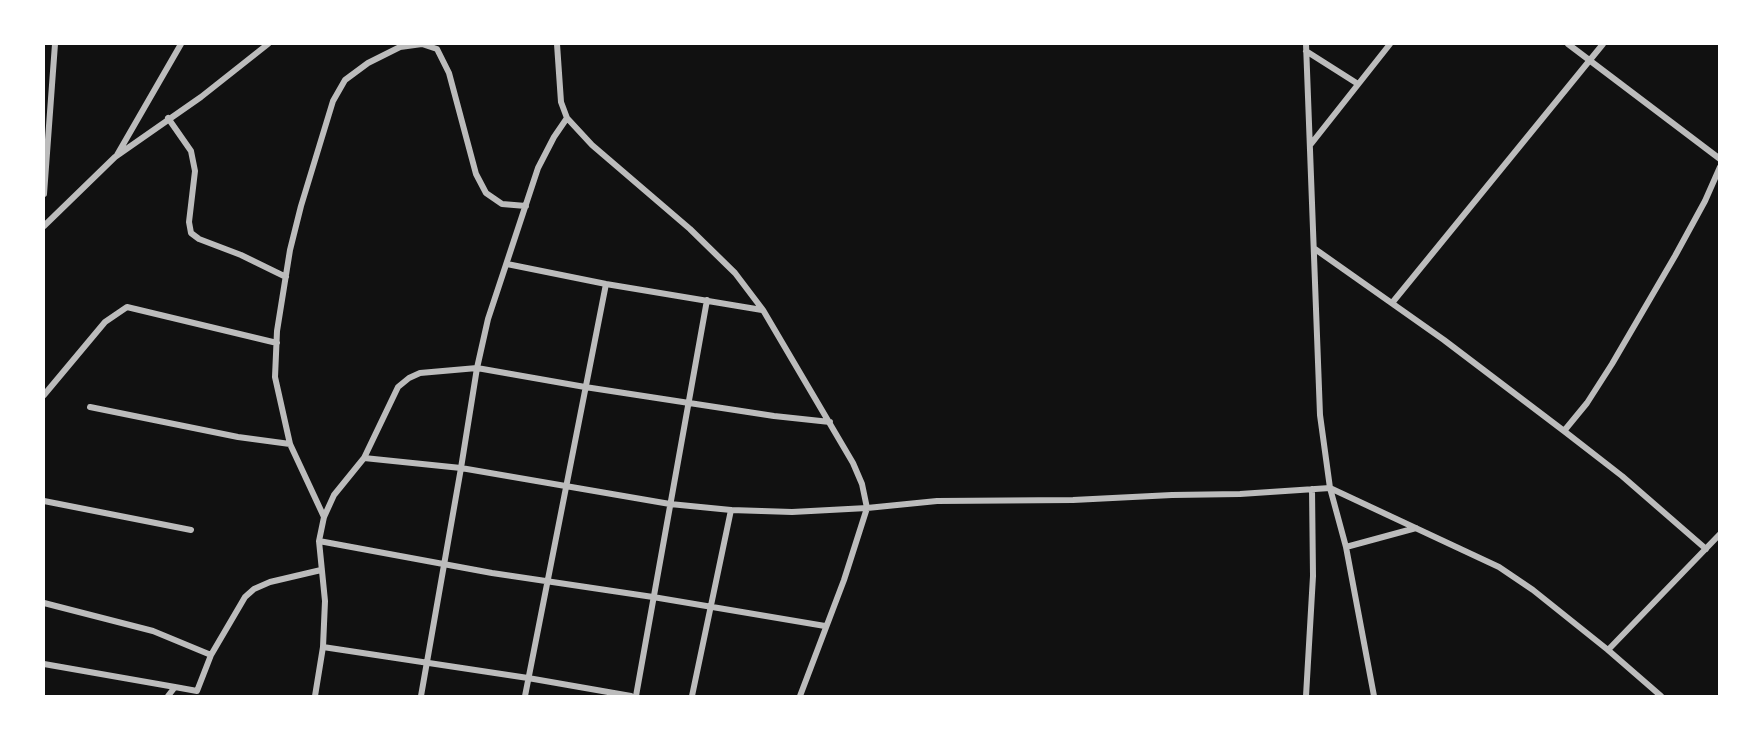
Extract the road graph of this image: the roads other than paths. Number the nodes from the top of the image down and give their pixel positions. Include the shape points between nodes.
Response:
1 (55, 44) edge
2 (181, 44) edge
3 (268, 44) edge
4 (422, 44) edge
5 (557, 44) edge
6 (1306, 44) edge
7 (1390, 44) edge
8 (1568, 44) edge
9 (1603, 44) edge
10 (1306, 51) junction
11 (1590, 60) junction
12 (1358, 84) junction
13 (168, 118) junction
14 (567, 118) junction
15 (1311, 144) junction
16 (115, 157) junction
17 (1719, 159) edge
18 (1719, 167) edge
19 (44, 194) edge
20 (526, 206) junction
21 (44, 226) edge
22 (1315, 249) junction
23 (507, 264) junction
24 (286, 277) junction
25 (606, 284) junction
26 (707, 300) junction
27 (1392, 303) junction
28 (763, 310) junction
29 (277, 343) junction
30 (477, 368) junction
31 (585, 387) junction
32 (44, 395) edge
33 (687, 403) junction
34 (90, 407) dead end
35 (830, 422) junction
36 (1564, 431) junction
37 (290, 444) junction
38 (364, 458) junction
39 (461, 468) junction
40 (566, 487) junction
41 (1330, 488) junction
42 (1312, 489) junction
43 (44, 501) edge
44 (670, 504) junction
45 (867, 508) junction
46 (731, 510) junction
47 (324, 517) junction
48 (1416, 528) junction
49 (191, 530) dead end
50 (1719, 534) edge
51 (319, 541) junction
52 (1346, 547) junction
53 (1706, 549) junction
54 (443, 565) junction
55 (321, 570) junction
56 (546, 582) junction
57 (653, 597) junction
58 (44, 603) edge
59 (710, 607) junction
60 (825, 626) junction
61 (323, 647) junction
62 (1608, 650) junction
63 (211, 655) junction
64 (427, 663) junction
65 (44, 664) edge
66 (528, 678) junction
67 (175, 687) junction
68 (196, 694) edge
69 (168, 696) edge
70 (315, 696) edge
71 (421, 696) edge
72 (525, 696) edge
73 (634, 696) edge
74 (692, 696) edge
75 (800, 696) edge
76 (1306, 696) edge
77 (1374, 696) edge
78 (1661, 696) edge

1 - 19 street
2 - 16 street
3 - 13 street
4 - 20 street via 437,49 449,73 476,174 486,193 502,204
4 - 24 street via 400,47 345,80 333,101 301,206
5 - 14 street via 561,102
6 - 10 street
7 - 12 street
8 - 11 street
9 - 11 street
10 - 12 street
10 - 15 street
11 - 17 street
11 - 27 street
12 - 15 street
13 - 16 street
13 - 24 street via 191,151 195,171 191,232
14 - 20 street via 538,168
14 - 28 street via 735,273
15 - 22 street
16 - 21 street
18 - 36 street via 1705,201 1612,364
20 - 23 street
22 - 27 street
22 - 41 street via 1320,415
23 - 25 street
23 - 30 street via 488,319
24 - 29 street
25 - 26 street
25 - 31 street
26 - 28 street
26 - 33 street
27 - 36 street
28 - 35 street
29 - 32 street via 127,307 105,322
29 - 37 street via 275,377
30 - 31 street
30 - 38 street via 420,373 409,378 398,387
30 - 39 street
31 - 33 street
31 - 40 street
33 - 35 street
33 - 44 street
34 - 37 street
35 - 45 street via 853,463
36 - 53 street
37 - 47 street
38 - 39 street
38 - 47 street via 334,495
39 - 40 street
39 - 54 street
40 - 44 street
40 - 56 street
41 - 42 street
41 - 48 street
41 - 52 street
42 - 45 street via 1073,500 937,501
42 - 76 street via 1314,576
43 - 49 street
44 - 46 street
44 - 57 street
45 - 46 street
45 - 60 street
46 - 59 street
47 - 51 street
48 - 52 street
48 - 62 street via 1499,567
50 - 53 street
51 - 54 street
51 - 55 street
52 - 77 street
53 - 62 street
54 - 56 street
54 - 64 street
55 - 61 street
55 - 63 street via 254,589 235,612
56 - 57 street
56 - 66 street
57 - 59 street
57 - 73 street
58 - 63 street via 153,631
59 - 60 street
59 - 74 street
60 - 75 street
61 - 64 street
61 - 70 street
62 - 78 street
63 - 68 street
64 - 66 street
64 - 71 street
65 - 67 street
66 - 72 street
66 - 73 street
67 - 68 street
67 - 69 street

